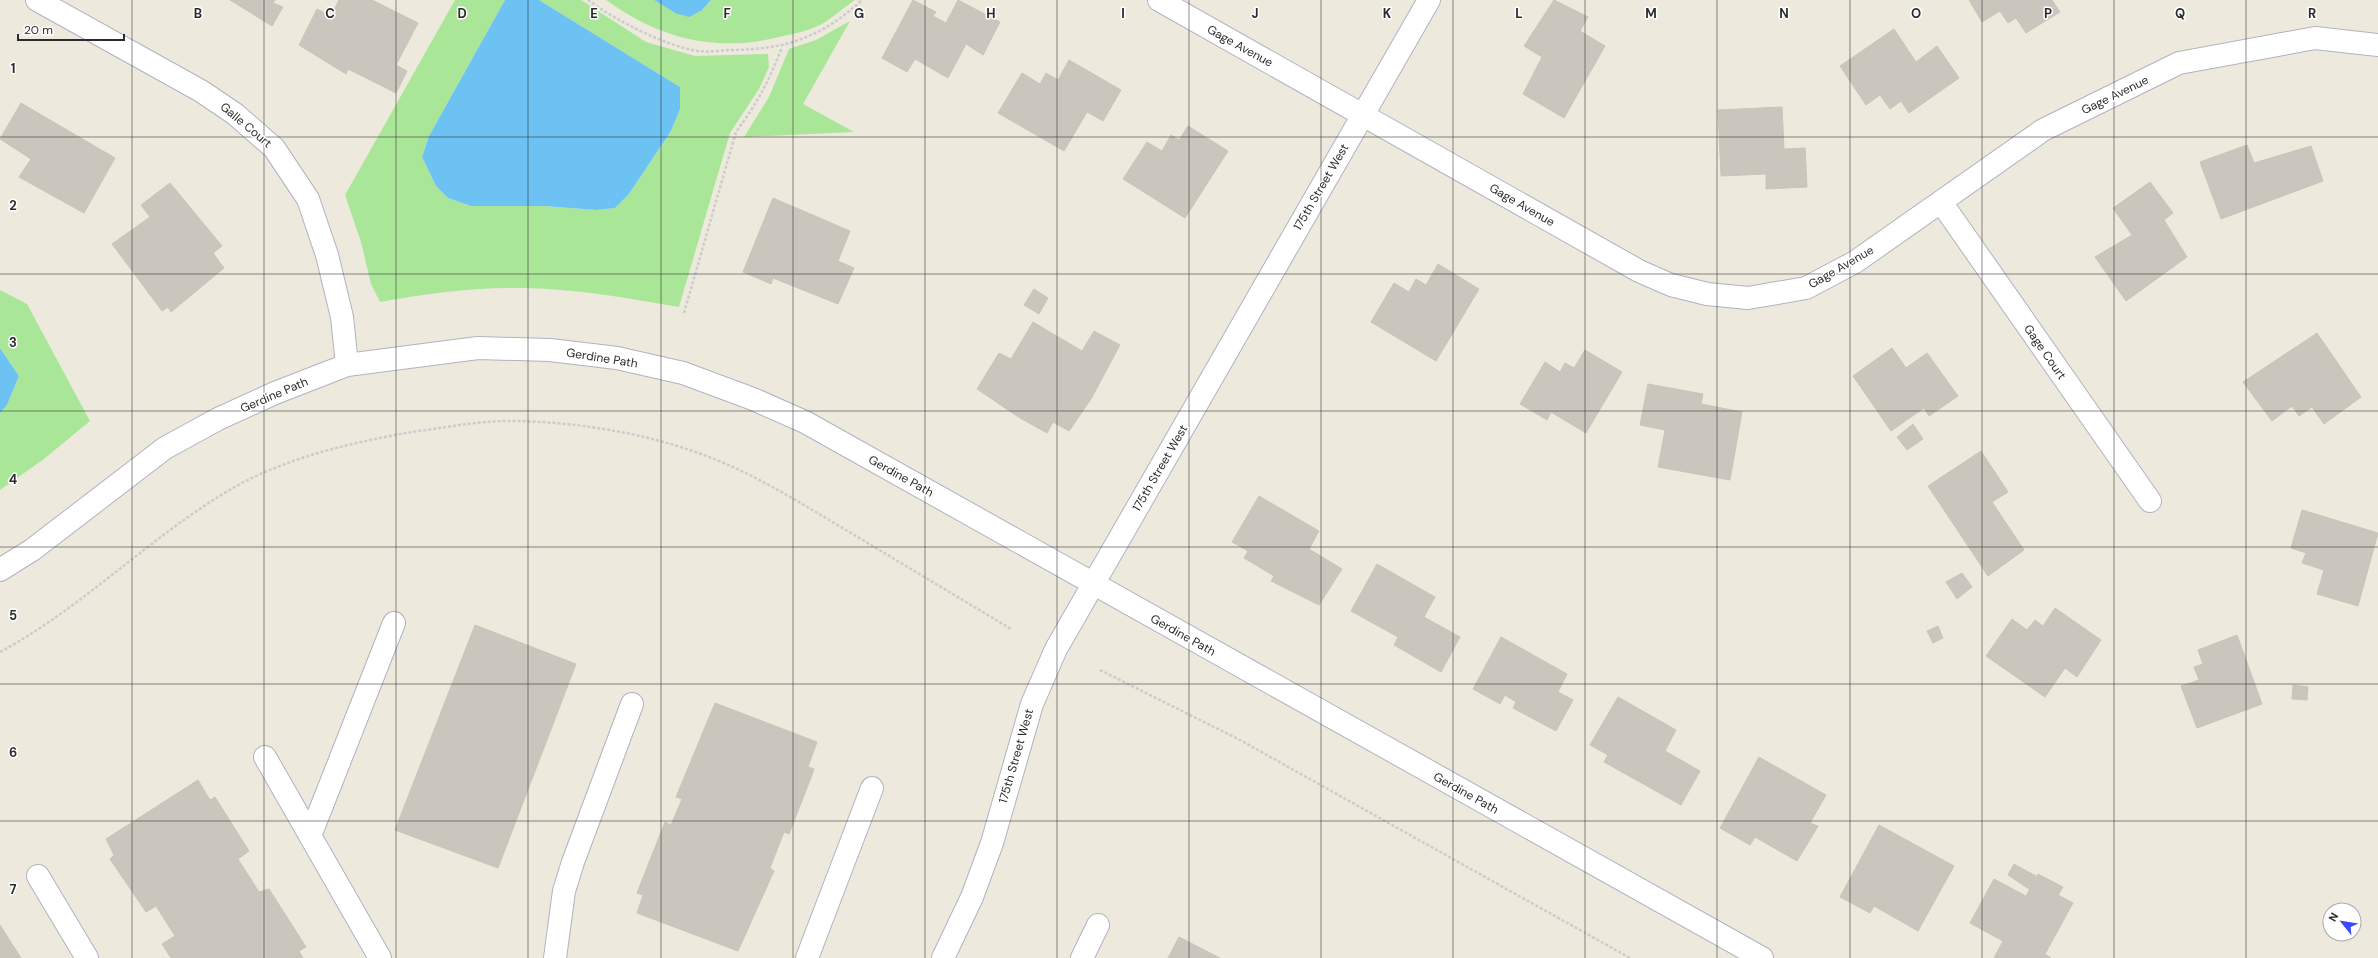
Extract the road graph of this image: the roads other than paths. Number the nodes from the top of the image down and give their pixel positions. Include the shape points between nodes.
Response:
1 (37, 0) edge
2 (1158, 0) edge
3 (1429, 0) edge
4 (2378, 45) edge
5 (1363, 115) junction
6 (1940, 202) junction
7 (348, 365) junction
8 (2150, 501) dead end
9 (0, 570) edge
10 (1093, 585) junction
11 (394, 623) dead end
12 (632, 704) dead end
13 (265, 757) dead end
14 (872, 788) dead end
15 (310, 836) junction
16 (38, 876) dead end
17 (1098, 925) dead end
18 (87, 958) edge
19 (380, 958) edge
20 (555, 958) edge
21 (806, 958) edge
22 (943, 958) edge
23 (1082, 958) edge
24 (1762, 958) edge

1 - 7 street, Galle Court via 201,90 235,114 274,148 311,206 327,255 340,310
2 - 5 street, Gage Avenue
3 - 5 street, 175th Street West
4 - 6 street, Gage Avenue via 2315,38 2179,63 2043,130
5 - 6 street, Gage Avenue via 1639,271 1671,285 1707,294 1748,298 1806,288 1854,262
5 - 10 street, 175th Street West
6 - 8 street, Gage Court
7 - 9 street, Gerdine Path via 268,396 218,419 165,448 32,550
7 - 10 street, Gerdine Path via 478,348 542,349 617,358 683,373 805,422
10 - 22 street, 175th Street West via 1056,649 1032,704 992,843 972,897
10 - 24 street, Gerdine Path
11 - 15 street
12 - 20 street via 564,891
13 - 15 street
14 - 21 street
15 - 19 street
16 - 18 street
17 - 23 street

